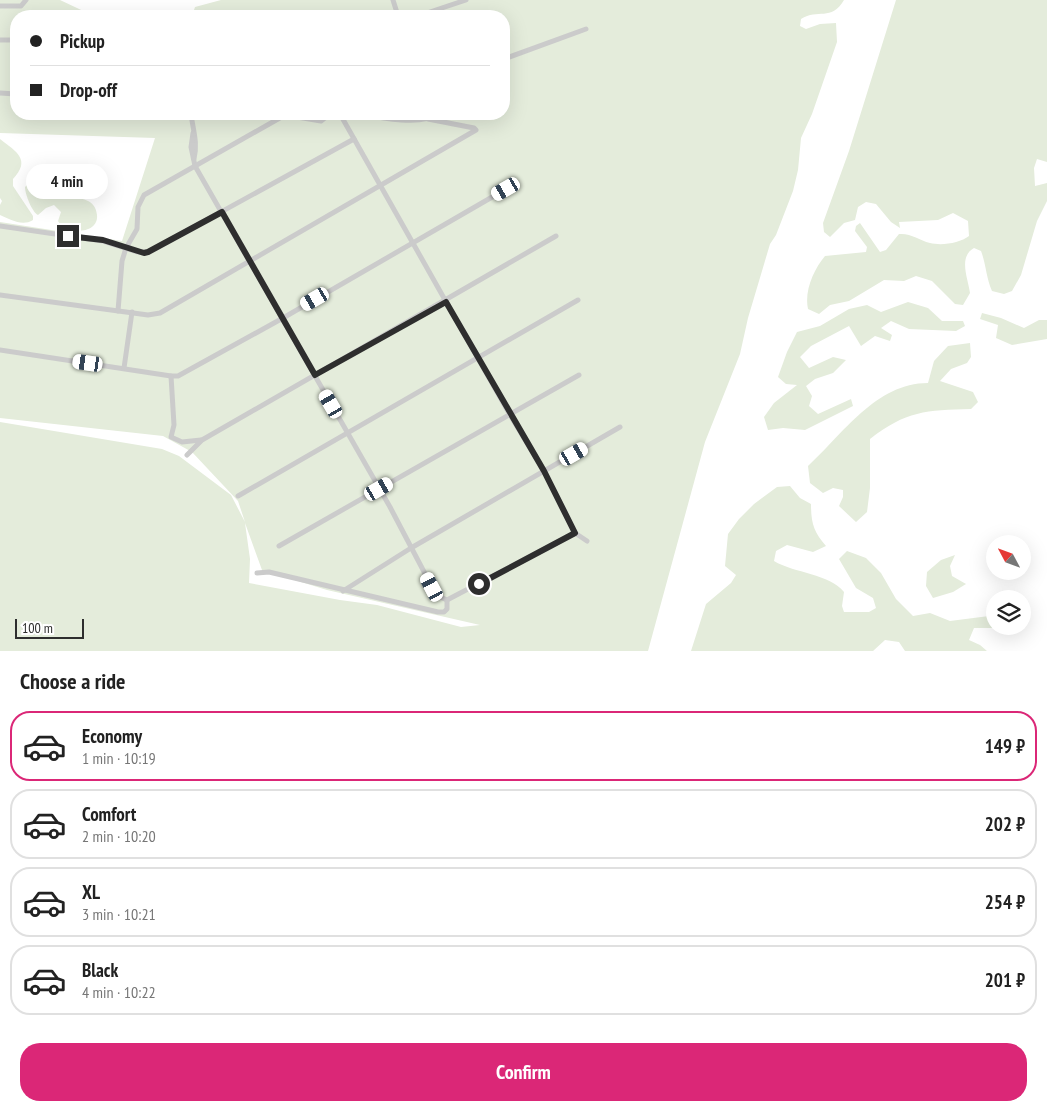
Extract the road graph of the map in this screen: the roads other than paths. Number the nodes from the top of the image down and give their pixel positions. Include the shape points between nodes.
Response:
1 (26, 0) edge
2 (466, 0) edge
3 (0, 6) edge
4 (436, 10) edge
5 (586, 29) dead end
6 (510, 57) edge
7 (192, 120) edge
8 (275, 120) edge
9 (343, 120) edge
10 (433, 120) edge
11 (354, 139) junction
12 (194, 162) junction
13 (380, 185) junction
14 (506, 189) dead end
15 (222, 212) junction
16 (0, 226) edge
17 (556, 236) dead end
18 (412, 243) junction
19 (126, 248) junction
20 (250, 261) junction
21 (0, 295) edge
22 (578, 300) dead end
23 (446, 302) junction
24 (118, 311) junction
25 (132, 312) junction
26 (282, 318) junction
27 (0, 350) edge
28 (477, 357) junction
29 (124, 368) junction
30 (315, 375) junction
31 (579, 375) dead end
32 (171, 376) junction
33 (510, 415) junction
34 (620, 427) dead end
35 (347, 432) junction
36 (202, 440) junction
37 (187, 454) dead end
38 (544, 471) junction
39 (379, 489) junction
40 (238, 496) dead end
41 (575, 533) junction
42 (587, 541) dead end
43 (279, 546) dead end
44 (411, 548) junction
45 (257, 574) dead end
46 (343, 591) junction
47 (447, 600) junction

1 - 3 street via 21,6
2 - 4 street
5 - 6 street
7 - 12 street
8 - 12 street
9 - 11 street
10 - 13 street via 474,128 476,133
11 - 13 street
11 - 15 street
12 - 15 street
12 - 19 street via 144,195 138,207 137,229
13 - 18 street
13 - 20 street
14 - 18 street
15 - 19 street via 148,252
15 - 20 street
16 - 19 street via 103,240
17 - 23 street
18 - 23 street
18 - 26 street
19 - 24 street
20 - 25 street via 160,313
20 - 26 street
21 - 24 street
22 - 28 street
23 - 28 street
23 - 30 street
24 - 25 street
25 - 29 street
26 - 30 street
26 - 32 street via 178,376
27 - 29 street
28 - 33 street
28 - 35 street
29 - 32 street
30 - 35 street
30 - 36 street
31 - 33 street
32 - 36 street via 174,425 171,436 182,442
33 - 38 street
33 - 39 street
34 - 38 street
35 - 39 street
35 - 40 street
36 - 37 street
38 - 41 street
38 - 44 street
39 - 43 street
39 - 44 street
41 - 42 street
41 - 47 street
44 - 46 street
44 - 47 street via 438,596
45 - 46 street via 269,572
46 - 47 street via 438,612 447,609

